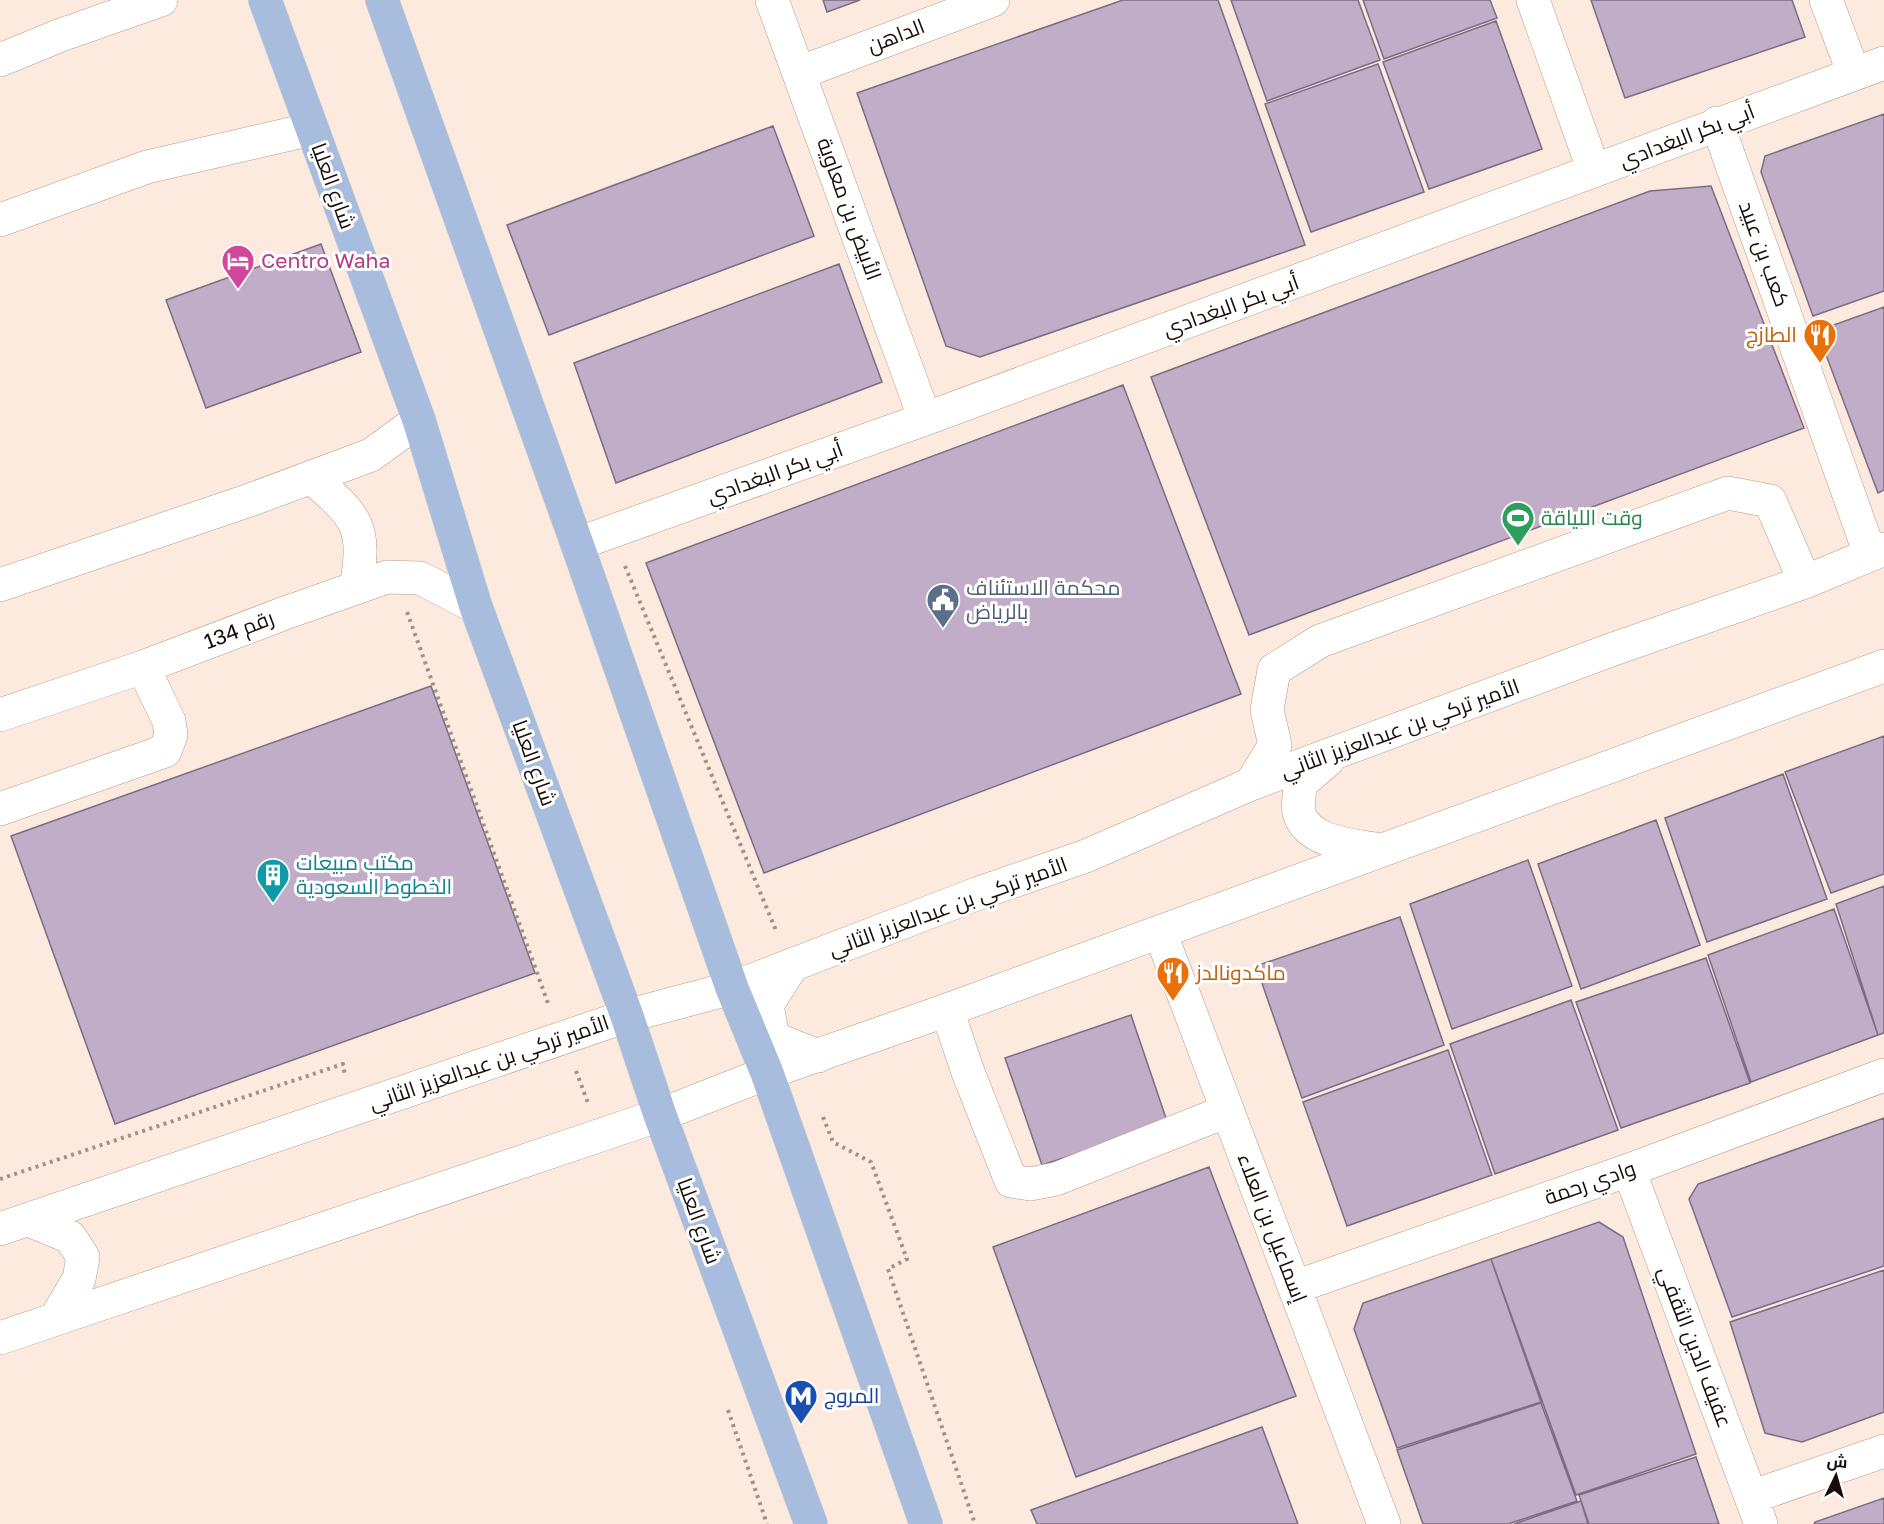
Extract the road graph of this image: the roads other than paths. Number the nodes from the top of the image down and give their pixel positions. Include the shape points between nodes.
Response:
1 (161, 0) edge
2 (265, 0) edge
3 (382, 0) edge
4 (772, 0) edge
5 (993, 0) edge
6 (1533, 0) edge
7 (1826, 0) edge
8 (0, 60) edge
9 (1884, 63) edge
10 (799, 73) junction
11 (1854, 74) junction
12 (1718, 123) junction
13 (312, 129) junction
14 (1594, 171) junction
15 (0, 220) edge
16 (925, 419) junction
17 (418, 420) junction
18 (311, 477) junction
19 (577, 544) junction
20 (1877, 552) edge
21 (1805, 582) junction
22 (0, 585) edge
23 (356, 588) junction
24 (476, 607) junction
25 (1884, 666) edge
26 (143, 667) junction
27 (0, 715) edge
28 (1336, 753) junction
29 (1251, 784) junction
30 (0, 809) edge
31 (1381, 850) junction
32 (1160, 932) junction
33 (786, 950) junction
34 (732, 988) junction
35 (947, 1010) junction
36 (627, 1016) junction
37 (818, 1056) junction
38 (767, 1073) junction
39 (1884, 1075) edge
40 (1227, 1111) junction
41 (660, 1115) junction
42 (1629, 1170) junction
43 (14, 1225) edge
44 (1295, 1287) junction
45 (56, 1318) junction
46 (0, 1338) edge
47 (1884, 1451) edge
48 (1756, 1511) edge
49 (811, 1524) edge
50 (926, 1524) edge
51 (1384, 1524) edge

1 - 8 street
2 - 13 main road, شارع العليا
3 - 19 main road
4 - 10 street, الأبيض بن معاوية
5 - 10 street, الداهن
6 - 14 street
7 - 11 street
9 - 11 street, أبي بكر البغدادي
10 - 16 street, الأبيض بن معاوية
11 - 12 street, أبي بكر البغدادي
12 - 14 street, أبي بكر البغدادي
12 - 20 street, كعب بن عبيد
13 - 15 street via 147,167
13 - 17 main road, شارع العليا
14 - 16 street, أبي بكر البغدادي
16 - 19 street, أبي بكر البغدادي
17 - 18 street via 371,455
17 - 24 main road, شارع العليا
18 - 22 street
18 - 23 street via 345,506 360,531 361,562
19 - 34 main road
20 - 21 street, الأمير تركي بن عبدالعزيز الثاني
21 - 28 street, الأمير تركي بن عبدالعزيز الثاني
21 - 29 street via 1770,501 1728,493 1320,641 1274,670 1267,710 1275,745
23 - 24 street, رقم 134 via 387,577 420,579
23 - 26 street, رقم 134
24 - 36 main road, شارع العليا
25 - 31 street
26 - 27 street, رقم 134
26 - 30 street via 169,721 171,735 165,752
28 - 29 street, الأمير تركي بن عبدالعزيز الثاني
28 - 31 street via 1300,784 1299,812 1309,831 1326,839
29 - 33 street, الأمير تركي بن عبدالعزيز الثاني via 1086,856 979,893
31 - 32 street
32 - 35 street
32 - 40 street, إسماعيل بن العلاء
33 - 34 street, الأمير تركي بن عبدالعزيز الثاني
33 - 37 street via 767,1005 773,1038
34 - 36 street, الأمير تركي بن عبدالعزيز الثاني
34 - 38 main road
35 - 37 street
35 - 40 street via 1011,1181 1030,1184 1056,1179
36 - 41 main road, شارع العليا
36 - 43 street, الأمير تركي بن عبدالعزيز الثاني
37 - 38 street
38 - 41 street
38 - 50 main road
39 - 42 street, وادي رحمة
40 - 44 street, إسماعيل بن العلاء
41 - 45 street
41 - 49 main road, شارع العليا
42 - 44 street, وادي رحمة
42 - 48 street, عفيف الدين الثقفي
43 - 45 street via 70,1237 83,1257 79,1279
44 - 51 street, إسماعيل بن العلاء
45 - 46 street
47 - 48 street

